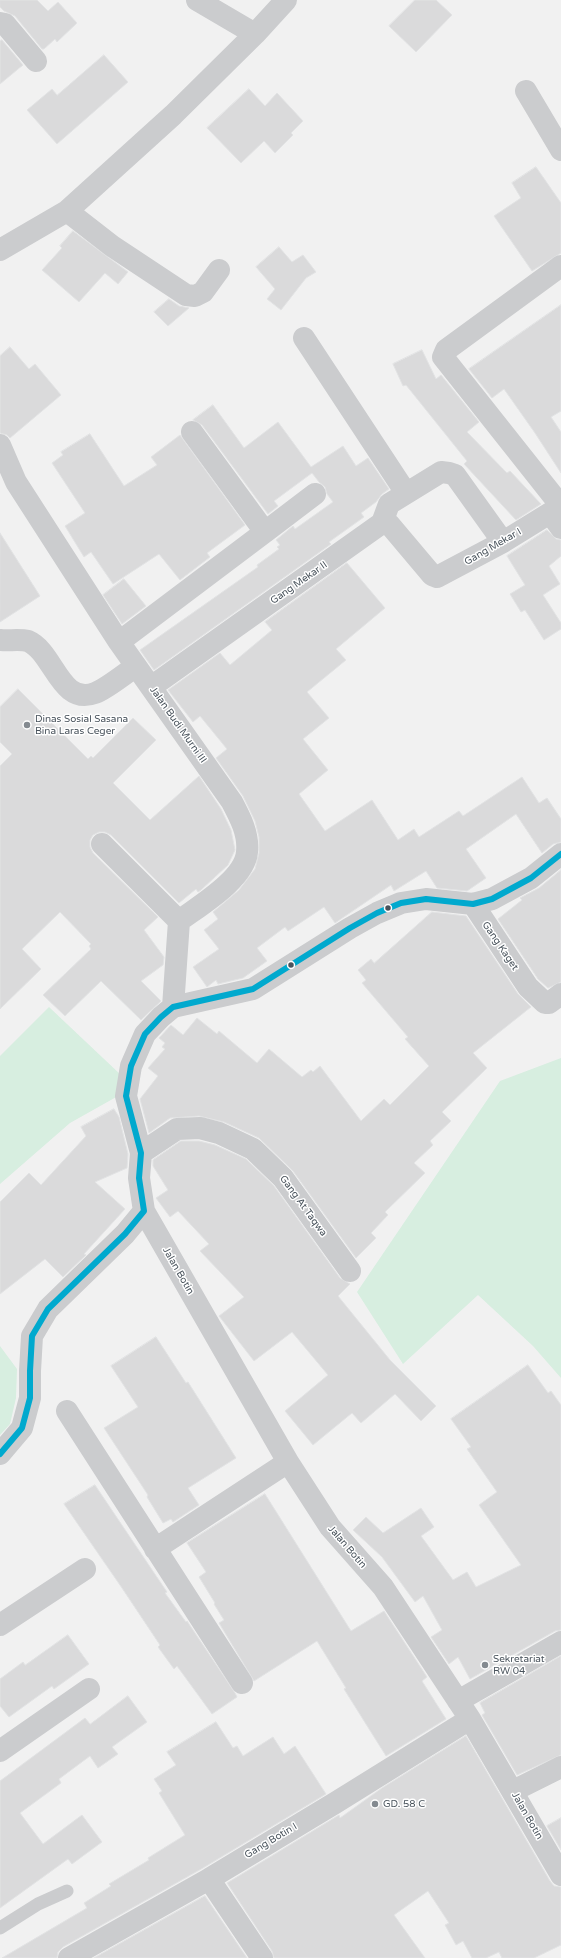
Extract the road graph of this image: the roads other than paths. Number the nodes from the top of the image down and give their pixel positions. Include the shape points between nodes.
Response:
1 (197, 0) edge
2 (286, 0) edge
3 (0, 23) edge
4 (255, 34) junction
5 (36, 61) dead end
6 (526, 91) dead end
7 (561, 150) edge
8 (67, 211) junction
9 (0, 250) edge
10 (561, 266) edge
11 (219, 270) dead end
12 (304, 338) dead end
13 (192, 432) dead end
14 (0, 445) edge
15 (406, 493) junction
16 (315, 494) dead end
17 (557, 516) edge
18 (382, 523) junction
19 (265, 532) junction
20 (503, 542) junction
21 (0, 640) edge
22 (119, 642) junction
23 (136, 666) junction
24 (152, 687) junction
25 (102, 844) dead end
26 (561, 854) edge
27 (472, 904) junction
28 (179, 921) junction
29 (561, 994) edge
30 (173, 1007) junction
31 (141, 1153) junction
32 (144, 1212) junction
33 (350, 1270) dead end
34 (67, 1411) dead end
35 (0, 1454) edge
36 (288, 1462) junction
37 (155, 1549) junction
38 (85, 1569) dead end
39 (0, 1625) edge
40 (561, 1642) edge
41 (242, 1683) dead end
42 (90, 1689) dead end
43 (458, 1701) junction
44 (470, 1719) junction
45 (0, 1751) edge
46 (561, 1767) edge
47 (513, 1791) junction
48 (561, 1875) edge
49 (209, 1879) junction
50 (67, 1891) dead end
51 (0, 1928) edge
52 (69, 1958) edge
53 (262, 1958) edge

1 - 4 street
2 - 4 street
3 - 5 street via 6,24
4 - 8 street via 173,115
6 - 7 street
8 - 9 street
8 - 11 street via 112,246 186,294 195,296 203,292
10 - 17 street via 446,350 443,357
12 - 15 street
13 - 19 street
14 - 22 street, Jalan Budi Murni III via 16,482
15 - 18 street via 389,504
15 - 20 street via 441,472 455,475
16 - 19 street
17 - 20 street, Gang Mekar I
18 - 20 street, Gang Mekar I via 389,524 435,577 440,577
18 - 24 street, Gang Mekar II
19 - 22 street
21 - 23 street via 27,641 32,644 42,651 56,674 72,692 80,695 96,693
22 - 23 street, Jalan Budi Murni III
23 - 24 street, Jalan Budi Murni III
24 - 28 street, Jalan Budi Murni III via 232,802 246,839 247,852 240,870 223,887
25 - 28 street
26 - 27 street via 512,890
27 - 29 street, Gang Kaget via 528,987 545,1003
27 - 30 street via 426,900 401,903 350,928 253,989
28 - 30 street
30 - 31 street via 145,1034 131,1066 126,1096
31 - 32 street via 139,1178
31 - 33 street, Gang At Taqwa via 177,1129 200,1128 219,1133 253,1149 283,1178
32 - 35 street via 126,1234 48,1309 32,1336 30,1398 22,1428
32 - 36 street, Jalan Botin
34 - 37 street
36 - 37 street
36 - 43 street, Jalan Botin via 330,1527 383,1587
37 - 41 street
38 - 39 street
40 - 43 street
42 - 45 street
43 - 44 street, Jalan Botin
44 - 47 street, Jalan Botin
44 - 49 street, Gang Botin I
46 - 47 street
47 - 48 street, Jalan Botin
49 - 52 street, Gang Botin I
49 - 53 street
50 - 51 lane via 38,1904

